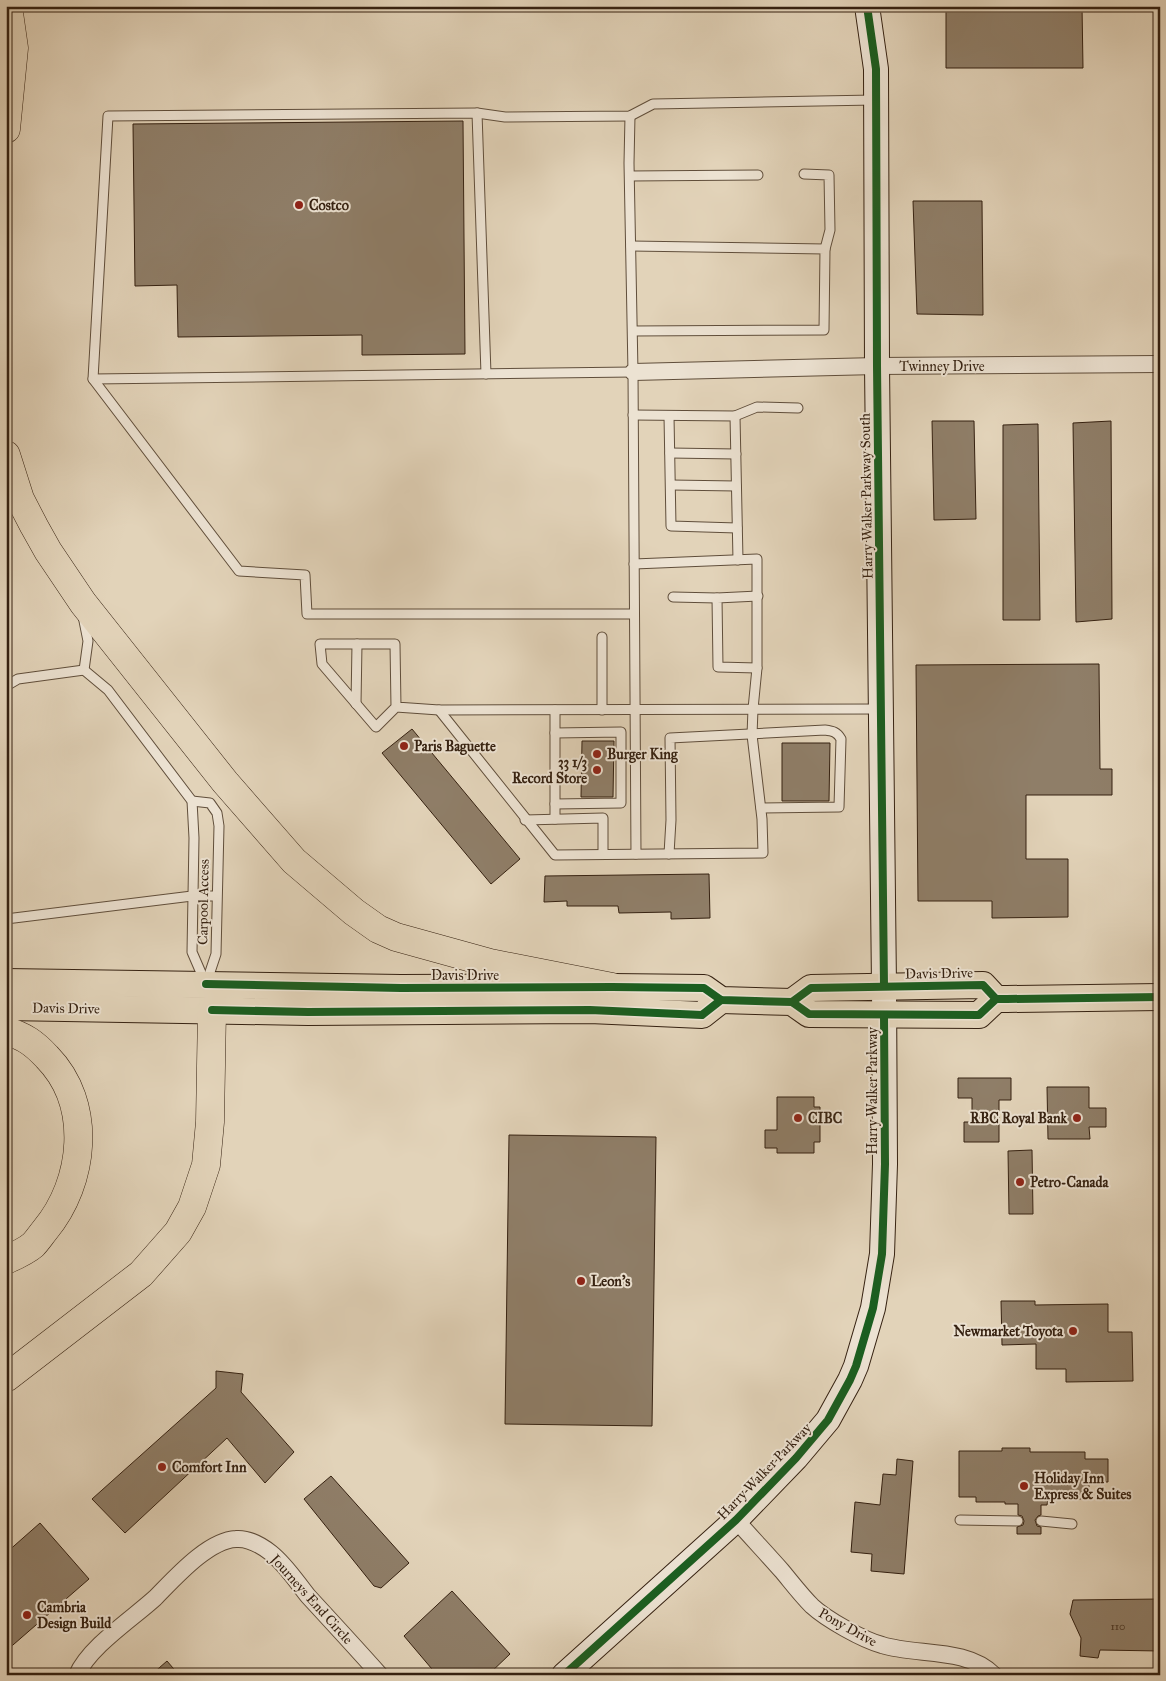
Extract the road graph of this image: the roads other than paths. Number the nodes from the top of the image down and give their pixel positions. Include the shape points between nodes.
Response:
1 (8, 6) edge
2 (867, 6) edge
3 (6, 15) edge
4 (876, 100) junction
5 (477, 113) junction
6 (630, 116) junction
7 (6, 129) edge
8 (804, 174) dead end
9 (758, 175) dead end
10 (630, 176) junction
11 (631, 246) junction
12 (825, 249) junction
13 (633, 331) junction
14 (1160, 364) edge
15 (876, 366) junction
16 (633, 372) junction
17 (486, 374) junction
18 (93, 379) junction
19 (798, 408) dead end
20 (633, 416) junction
21 (670, 416) junction
22 (735, 416) junction
23 (670, 453) junction
24 (736, 454) junction
25 (6, 455) edge
26 (671, 486) junction
27 (736, 486) junction
28 (738, 528) junction
29 (738, 560) junction
30 (634, 564) junction
31 (758, 596) junction
32 (673, 597) dead end
33 (718, 598) junction
34 (83, 603) junction
35 (634, 614) junction
36 (602, 637) dead end
37 (357, 644) junction
38 (757, 668) junction
39 (84, 670) junction
40 (6, 686) edge
41 (356, 704) junction
42 (396, 707) junction
43 (753, 709) junction
44 (881, 709) junction
45 (439, 710) junction
46 (555, 710) junction
47 (602, 710) junction
48 (634, 710) junction
49 (555, 733) junction
50 (752, 735) junction
51 (192, 801) junction
52 (555, 804) junction
53 (761, 808) junction
54 (555, 819) junction
55 (525, 820) junction
56 (604, 854) junction
57 (636, 854) junction
58 (669, 854) junction
59 (192, 896) junction
60 (216, 896) junction
61 (6, 919) edge
62 (6, 982) edge
63 (884, 986) junction
64 (612, 987) junction
65 (209, 997) junction
66 (1160, 997) edge
67 (996, 999) junction
68 (721, 1000) junction
69 (792, 1002) junction
70 (6, 1006) edge
71 (884, 1015) junction
72 (6, 1031) edge
73 (6, 1260) edge
74 (6, 1378) edge
75 (736, 1520) junction
76 (960, 1520) dead end
77 (1018, 1521) dead end
78 (1041, 1521) dead end
79 (1072, 1524) dead end
80 (77, 1675) edge
81 (380, 1675) edge
82 (564, 1675) edge
83 (994, 1675) edge

1 - 3 highway
1 - 7 highway via 14,48
2 - 4 street, Harry Walker Parkway South via 876,69
4 - 6 lane via 653,104
4 - 15 street, Harry Walker Parkway South
5 - 6 lane via 505,117
5 - 17 lane
5 - 18 lane via 108,116
6 - 10 lane
8 - 12 lane via 829,175 830,230
9 - 10 lane
10 - 11 lane
11 - 12 lane
11 - 13 lane
12 - 13 lane via 824,330
13 - 16 lane
14 - 15 street, Twinney Drive
15 - 16 street, Twinney Drive
15 - 44 street, Harry Walker Parkway South
16 - 17 lane
16 - 20 lane
17 - 18 lane
18 - 35 lane via 239,572 305,575 307,614
19 - 22 lane via 757,407
20 - 21 lane
20 - 30 lane
21 - 22 lane
21 - 23 lane
22 - 24 lane
23 - 24 lane
23 - 26 lane
24 - 27 lane
25 - 34 highway via 20,499 34,526
26 - 27 lane
26 - 28 lane via 671,526
27 - 28 lane
28 - 29 lane
29 - 30 lane
29 - 31 lane via 758,559
30 - 35 lane
31 - 33 lane
31 - 38 lane
32 - 33 lane
33 - 38 lane via 718,667
34 - 39 lane via 88,641
34 - 64 highway via 225,782 294,861 365,920 378,929 419,945
35 - 48 lane
36 - 47 lane
37 - 41 lane
37 - 41 lane via 320,644 322,664
37 - 42 lane via 396,644
38 - 43 lane
39 - 40 lane via 18,680
39 - 51 lane via 108,690
41 - 42 lane via 376,727
42 - 45 lane
43 - 44 lane
43 - 48 lane
43 - 50 lane
44 - 63 street, Harry Walker Parkway South
45 - 46 lane
45 - 55 lane
46 - 47 lane
46 - 49 lane
47 - 48 lane
48 - 57 lane
49 - 52 lane
49 - 52 lane via 621,732 621,803
50 - 53 lane
50 - 53 lane via 833,731 841,739 839,807
50 - 58 lane via 670,738
51 - 59 lane, Carpool Access
51 - 60 lane, Carpool Access via 210,803 217,813
52 - 54 lane
53 - 58 lane via 763,853
54 - 55 lane
54 - 56 lane via 603,818
55 - 56 lane via 555,855
56 - 57 lane
57 - 58 lane
59 - 60 lane
59 - 61 lane
59 - 65 lane, Carpool Access via 192,952
60 - 65 lane, Carpool Access via 216,954
62 - 65 main road, Davis Drive
63 - 67 main road, Davis Drive via 983,985
63 - 69 main road, Davis Drive via 811,988
63 - 71 street, Harry Walker Parkway
64 - 65 main road, Davis Drive via 401,988
64 - 68 main road, Davis Drive via 704,988
65 - 68 main road, Davis Drive via 318,1012 590,1010 702,1015
65 - 70 main road, Davis Drive
65 - 74 highway via 210,1122 206,1165 192,1207 178,1232 141,1274
66 - 67 main road
67 - 71 main road, Davis Drive via 979,1015
68 - 69 main road, Davis Drive
69 - 71 main road, Davis Drive via 809,1014
71 - 75 street, Harry Walker Parkway via 882,1254 873,1308 856,1366 828,1420
72 - 73 highway via 30,1040 59,1070 75,1107 78,1133 78,1156 66,1197 32,1245
75 - 82 street, Harry Walker Parkway
75 - 83 street, Pony Drive via 813,1607 858,1636 882,1646 943,1654 985,1665
76 - 77 lane
78 - 79 lane
80 - 81 street, Journeys End Circle via 81,1665 105,1641 202,1553 236,1539 253,1542 270,1552

